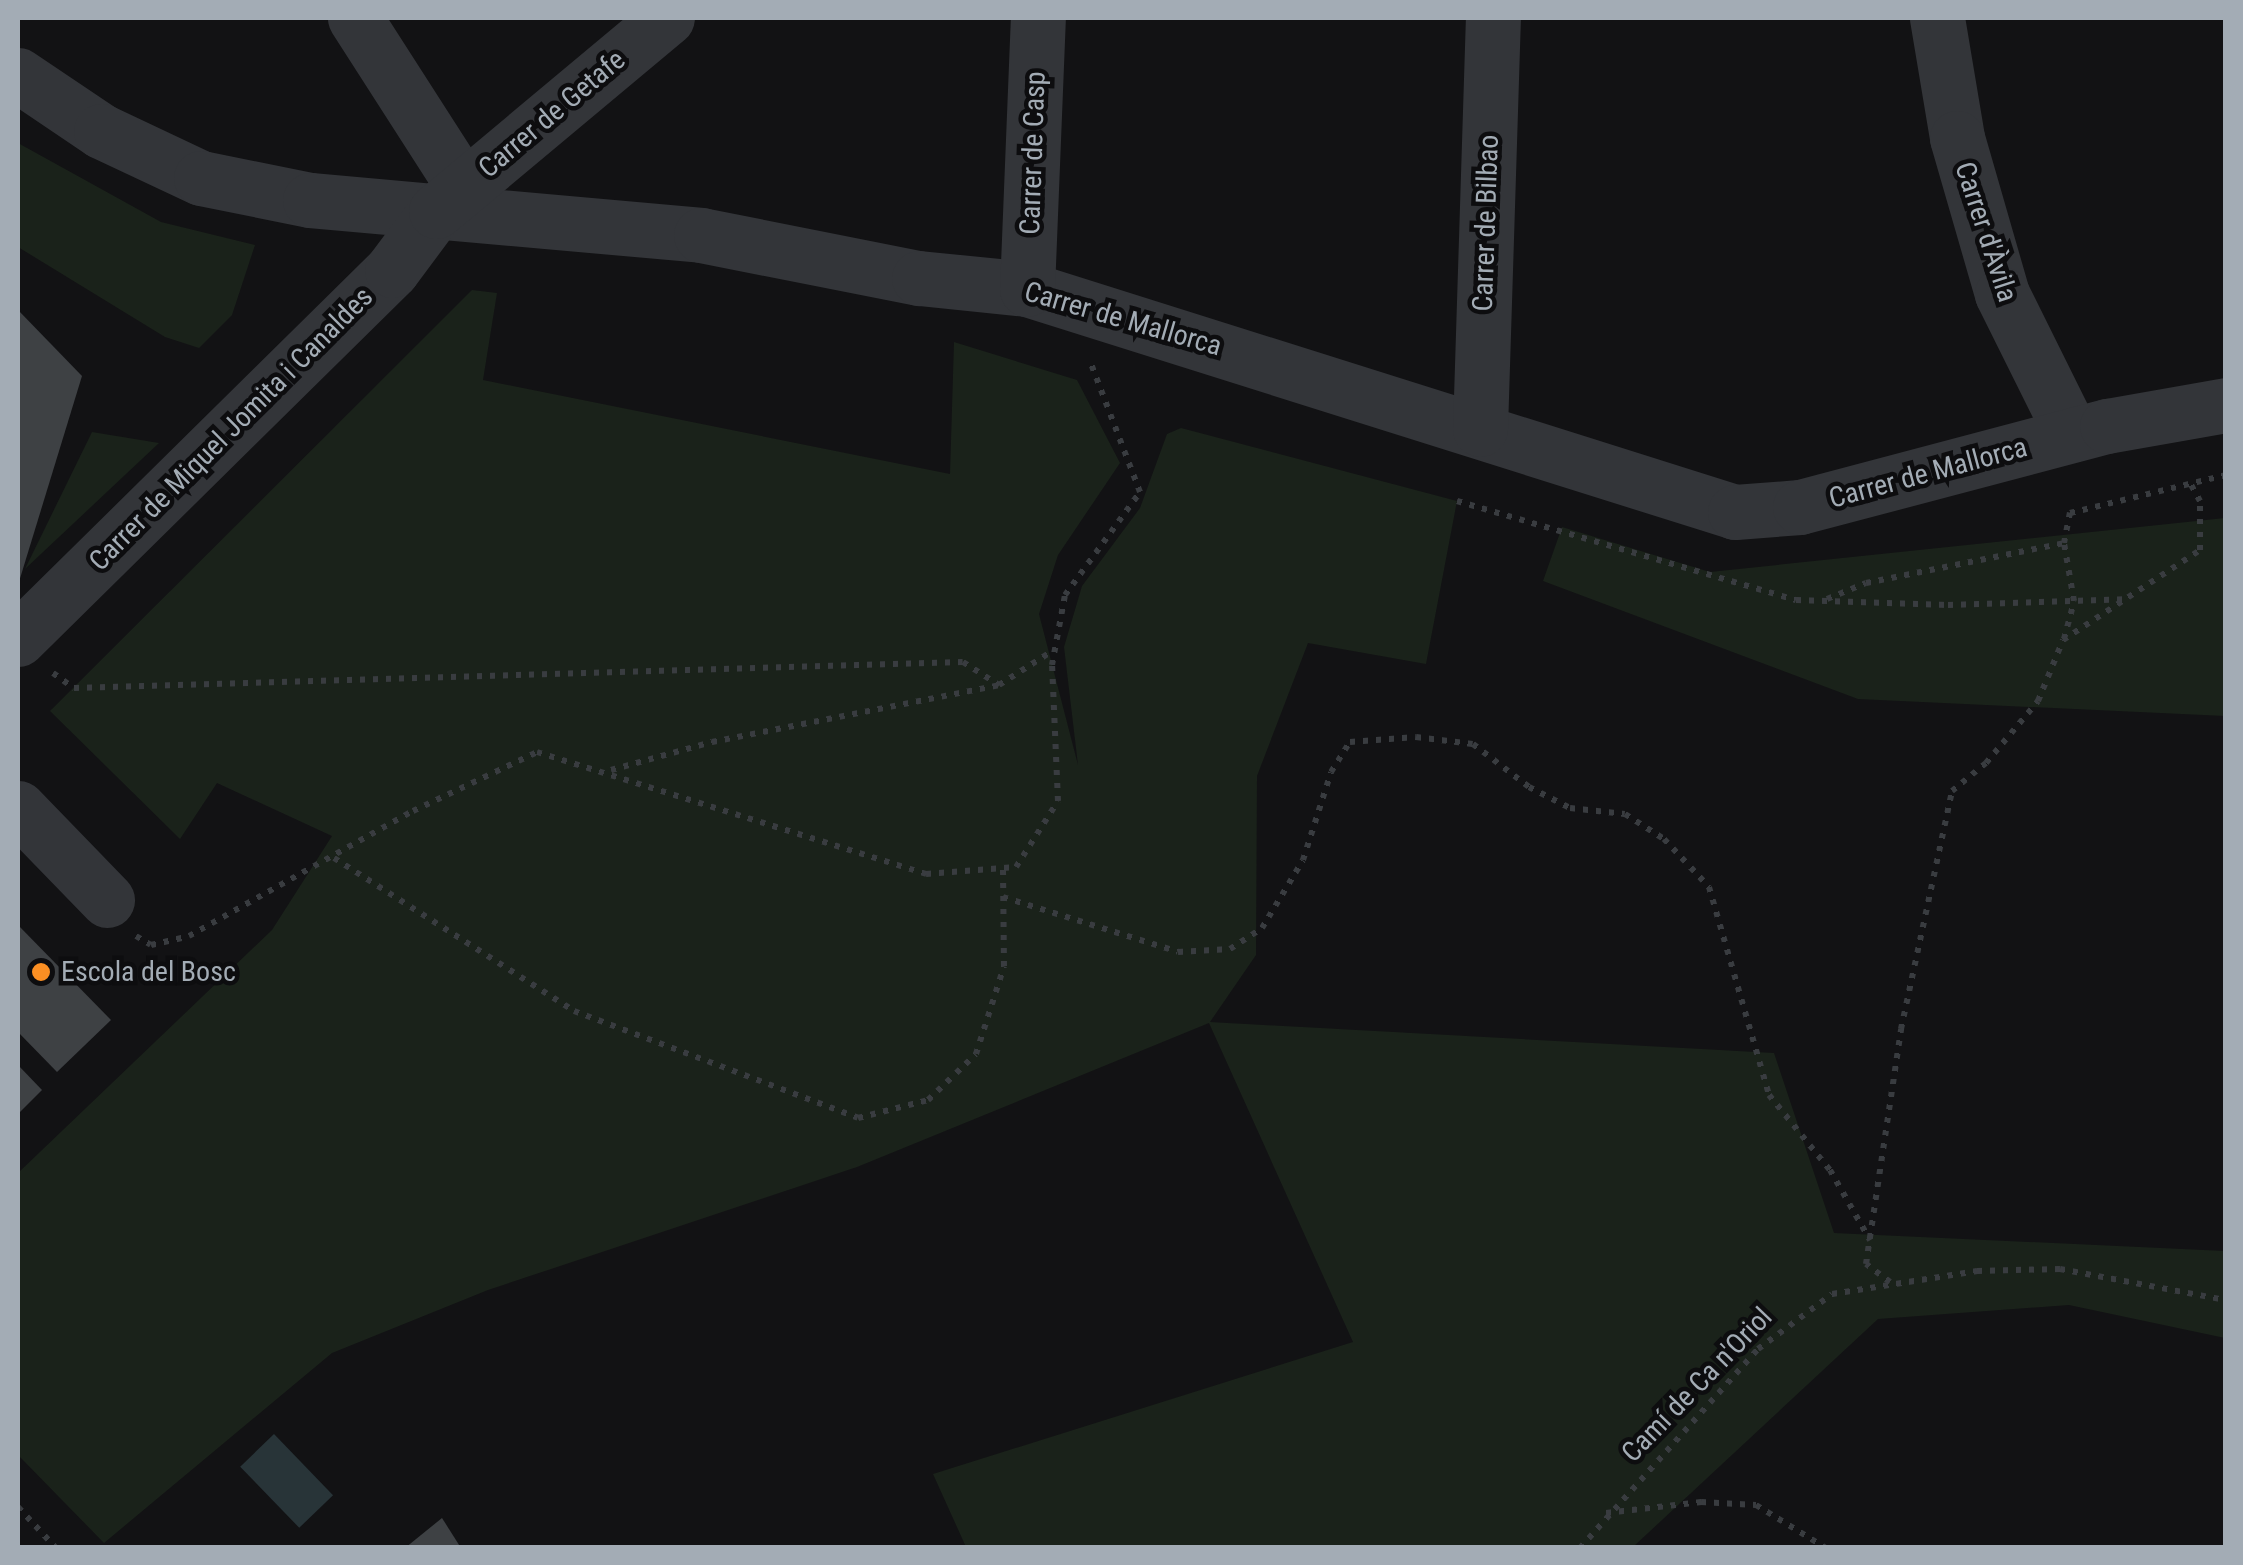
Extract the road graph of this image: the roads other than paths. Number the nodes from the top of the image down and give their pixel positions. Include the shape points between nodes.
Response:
1 (355, 18) edge
2 (668, 18) edge
3 (1038, 18) edge
4 (1493, 18) edge
5 (1937, 18) edge
6 (18, 75) edge
7 (450, 200) junction
8 (1027, 289) junction
9 (2226, 404) edge
10 (1480, 428) junction
11 (2072, 435) junction
12 (31, 653) edge
13 (18, 808) edge
14 (107, 900) road end

1 - 7 street
2 - 7 street, Carrer de Getafe
3 - 8 street, Carrer de Casp
4 - 10 street, Carrer de Bilbao
5 - 11 street, Carrer d'Àvila via 1956,138 2002,294
6 - 7 street, Carrer de Mallorca via 101,131 201,178 310,200
7 - 8 street, Carrer de Mallorca via 701,235 920,278
7 - 12 street, Carrer de Miquel Jomita i Canaldes
8 - 10 street, Carrer de Mallorca
9 - 11 street, Carrer de Mallorca
10 - 11 street, Carrer de Mallorca via 1734,512 1800,507
13 - 14 street

